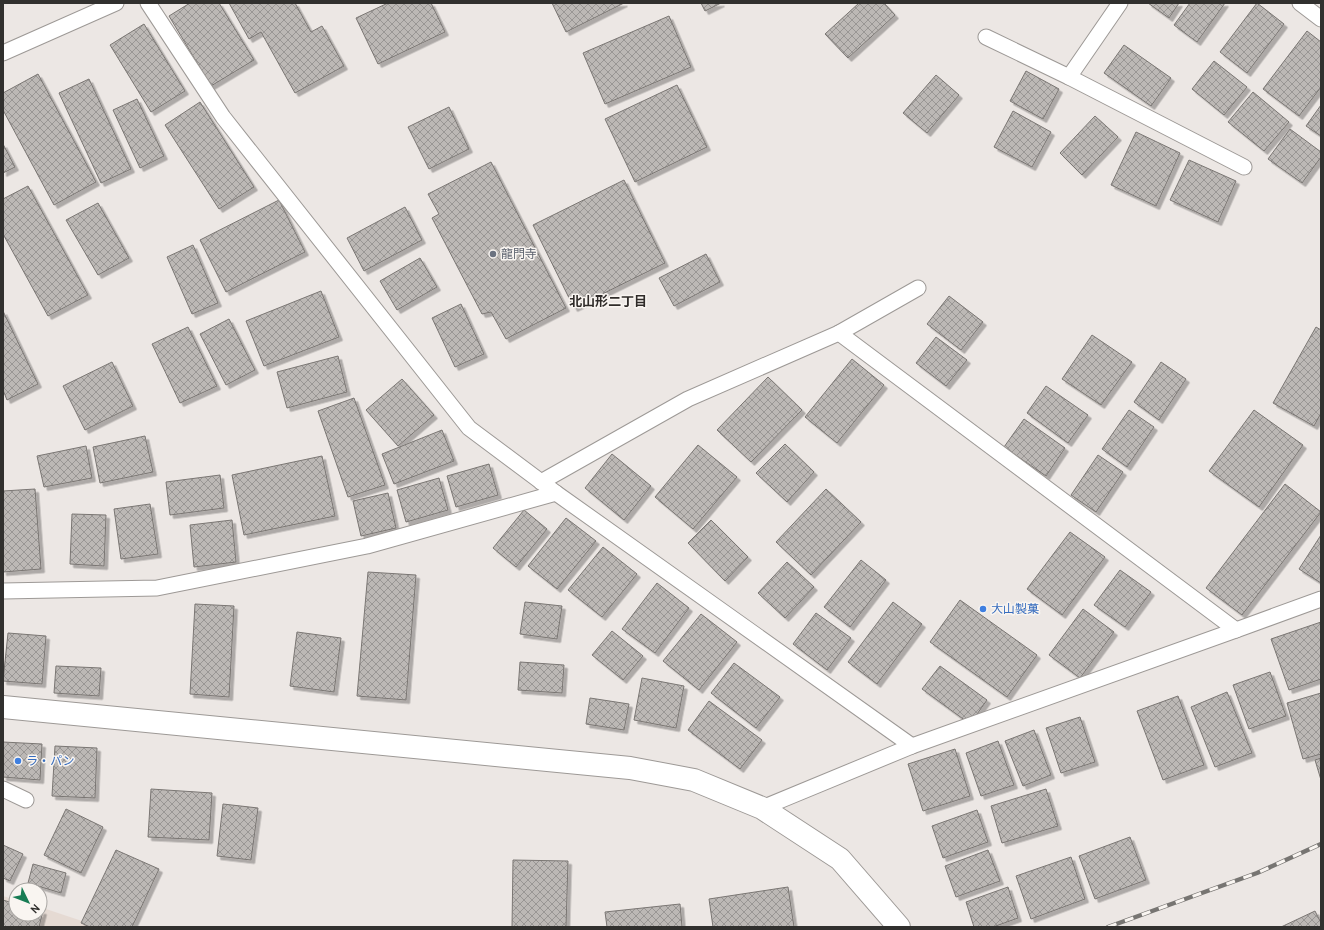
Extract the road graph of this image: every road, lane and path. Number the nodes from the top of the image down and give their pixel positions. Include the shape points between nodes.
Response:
1 (116, 3) edge
2 (148, 3) edge
3 (1120, 3) edge
4 (1300, 3) edge
5 (1321, 19) edge
6 (986, 37) dead end
7 (3, 53) edge
8 (1069, 77) junction
9 (1244, 167) dead end
10 (918, 288) dead end
11 (839, 333) junction
12 (541, 482) junction
13 (556, 493) junction
14 (3, 591) edge
15 (1321, 599) edge
16 (1236, 630) junction
17 (3, 707) edge
18 (912, 746) junction
19 (3, 789) edge
20 (26, 800) dead end
21 (762, 808) junction
22 (899, 927) edge

1 - 7 lane
2 - 12 lane via 223,116 469,428
3 - 8 lane
4 - 5 lane
6 - 8 lane
8 - 9 lane
10 - 11 lane
11 - 12 lane via 688,399
11 - 16 lane
12 - 13 lane
13 - 14 lane via 367,546 157,588
13 - 18 lane
15 - 16 lane
16 - 18 lane
17 - 21 street via 630,768 694,780
18 - 21 lane
19 - 20 lane
21 - 22 street via 840,859

